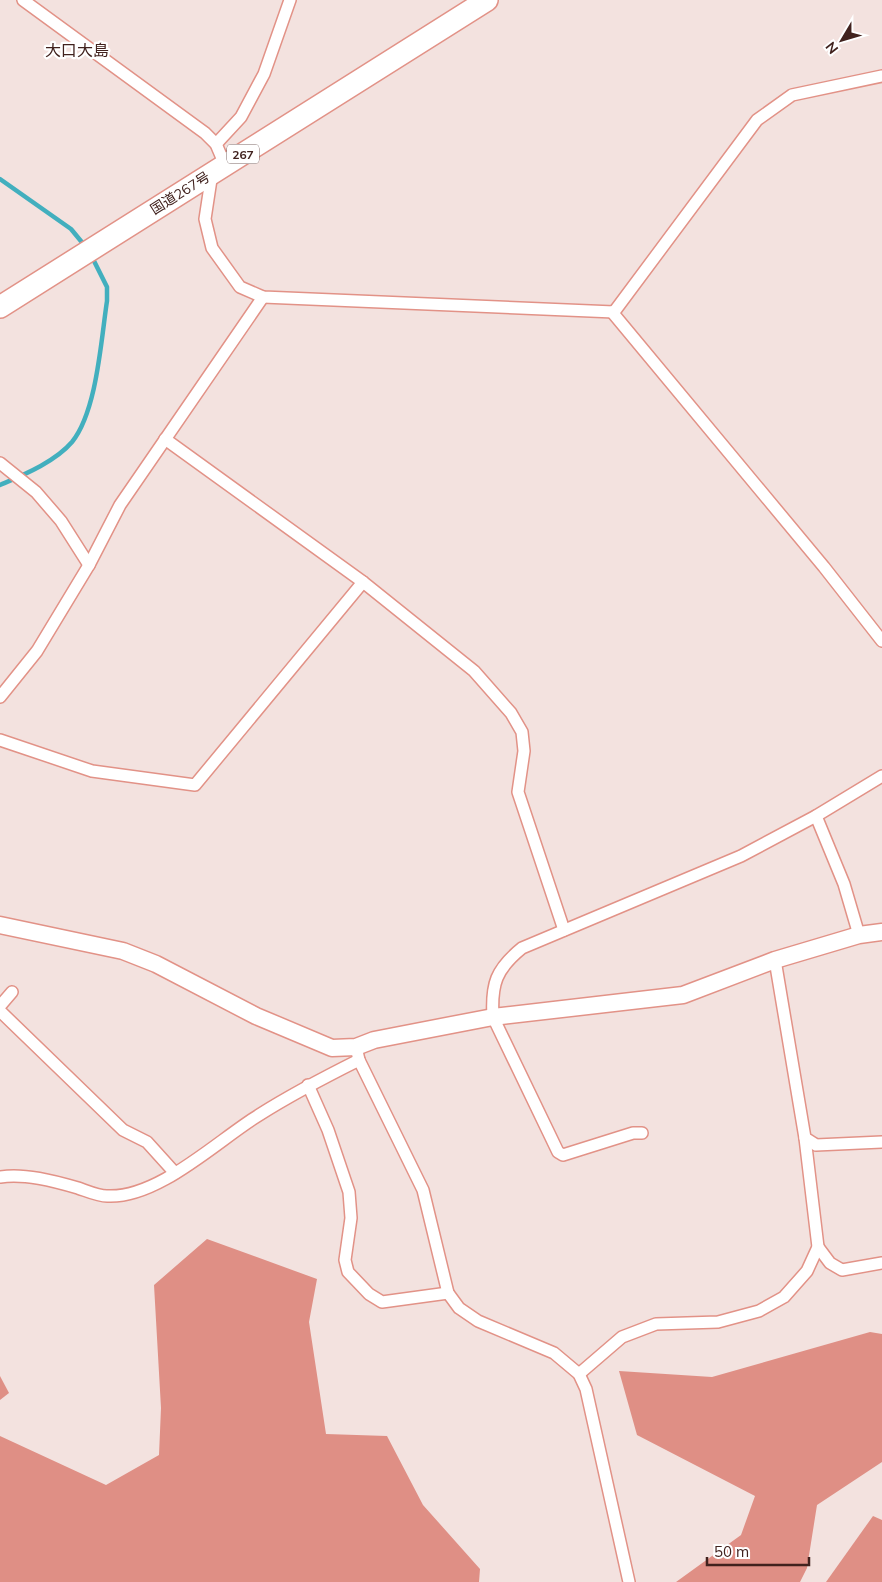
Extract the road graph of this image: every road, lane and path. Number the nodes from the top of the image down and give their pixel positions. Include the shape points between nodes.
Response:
1 (23, 0) edge
2 (290, 0) edge
3 (487, 0) edge
4 (882, 76) edge
5 (216, 144) junction
6 (219, 169) junction
7 (263, 297) junction
8 (0, 307) edge
9 (612, 312) junction
10 (165, 439) junction
11 (0, 463) edge
12 (88, 565) junction
13 (363, 582) junction
14 (882, 641) edge
15 (0, 697) edge
16 (0, 740) edge
17 (882, 776) edge
18 (816, 816) junction
19 (0, 925) edge
20 (564, 930) junction
21 (882, 932) edge
22 (860, 935) junction
23 (775, 960) junction
24 (12, 992) dead end
25 (0, 1006) edge
26 (0, 1011) edge
27 (493, 1016) junction
28 (358, 1054) junction
29 (308, 1085) junction
30 (642, 1133) dead end
31 (805, 1138) junction
32 (882, 1142) edge
33 (176, 1173) junction
34 (0, 1177) edge
35 (818, 1246) junction
36 (882, 1263) edge
37 (448, 1293) junction
38 (579, 1374) junction
39 (630, 1582) edge

1 - 5 street
2 - 5 street via 264,74 242,117
3 - 6 highway, 国道267号 / 267
4 - 9 street via 792,95 758,120
5 - 6 street
6 - 7 street via 205,219 212,248 240,287
6 - 8 highway, 国道267号 / 267
7 - 9 street
7 - 10 street
9 - 14 street
10 - 12 street via 120,505
10 - 13 street
11 - 12 street via 26,484 61,521
12 - 15 street via 37,651
13 - 16 street via 195,785 92,771
13 - 20 street via 474,670 522,732 524,751 518,792
17 - 18 street
18 - 20 street via 740,856
18 - 22 street via 844,884
19 - 28 street via 123,951 308,1039
20 - 27 street via 522,948 509,958 498,972 492,994
21 - 22 street
22 - 23 street
23 - 27 street via 683,994
23 - 31 street
24 - 25 street
26 - 33 street via 123,1130 147,1142
27 - 28 street via 374,1040
27 - 30 street via 558,1152 563,1155
28 - 29 street
28 - 37 street via 423,1190
29 - 33 street
29 - 37 street via 328,1130 349,1192 351,1218 345,1260 348,1272 369,1294 382,1302
31 - 32 street via 816,1145
31 - 35 street
33 - 34 street via 141,1190 107,1196 13,1175
35 - 36 street via 830,1263 842,1270
35 - 38 street via 807,1272 784,1296 759,1312 718,1322 656,1324 622,1337
37 - 38 street via 459,1308 478,1321 554,1353
38 - 39 street via 586,1389

